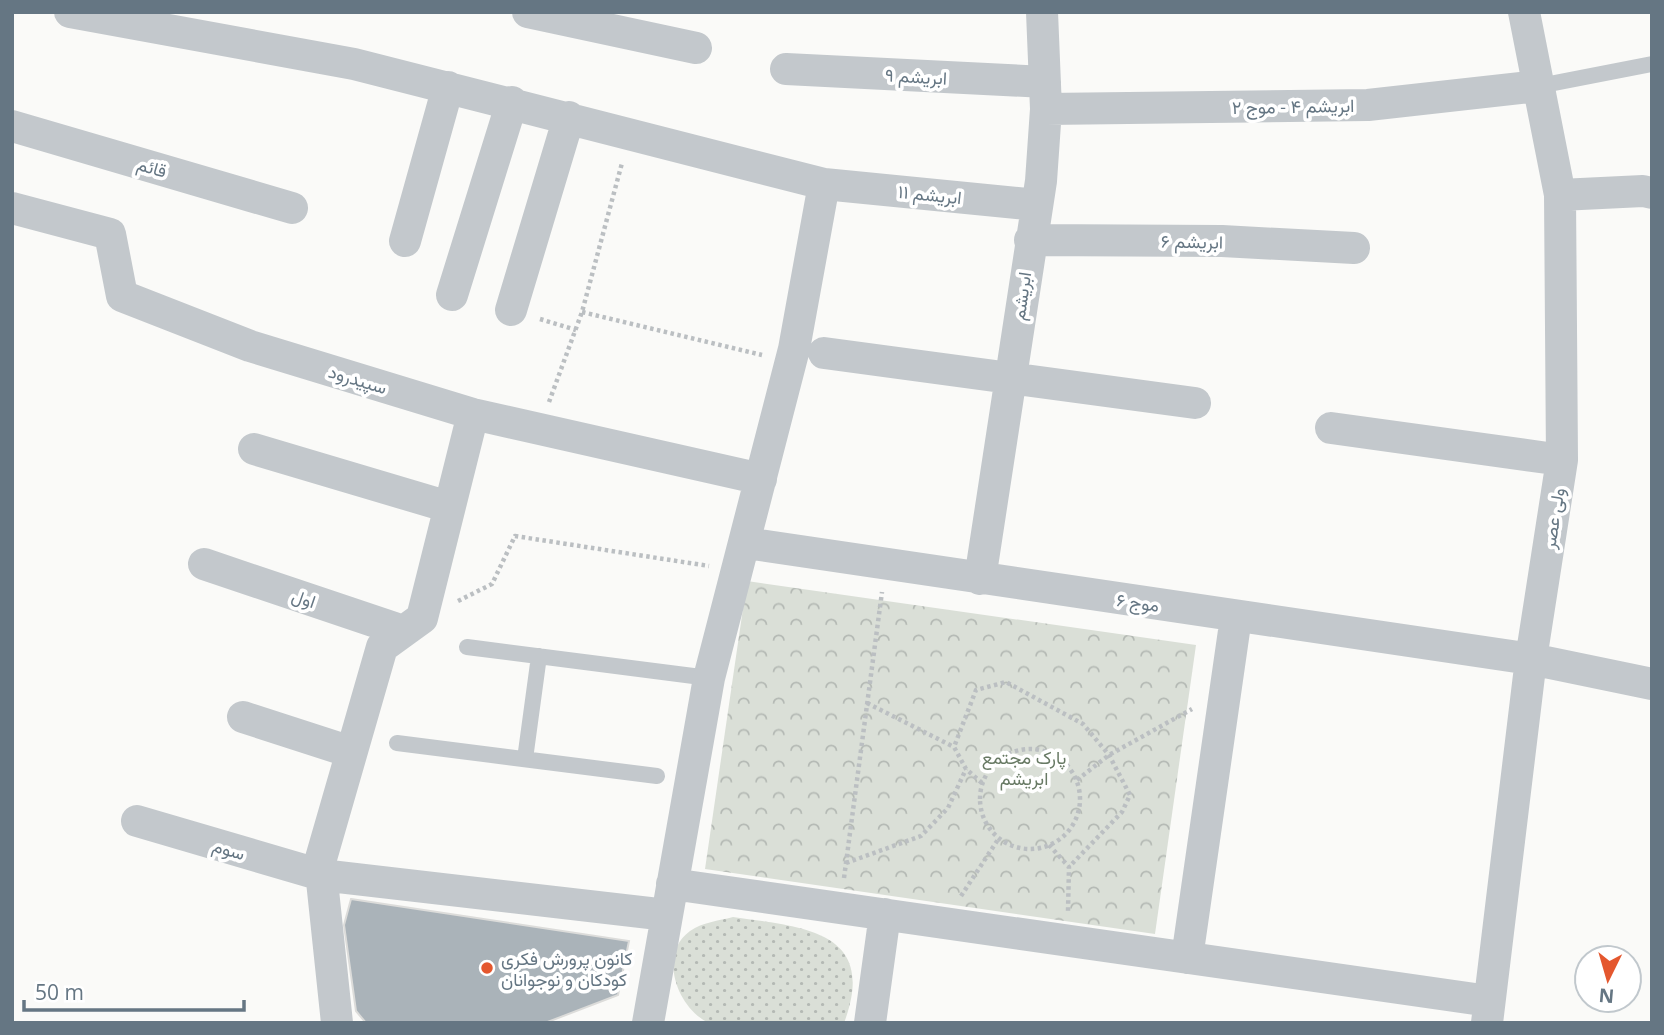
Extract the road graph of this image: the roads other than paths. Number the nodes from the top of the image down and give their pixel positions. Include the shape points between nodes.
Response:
1 (70, 12) edge
2 (528, 12) edge
3 (1042, 12) edge
4 (1524, 12) edge
5 (565, 16) edge
6 (696, 48) dead end
7 (1652, 64) edge
8 (786, 69) dead end
9 (1539, 86) junction
10 (448, 87) junction
11 (1046, 96) junction
12 (512, 103) junction
13 (569, 117) junction
14 (12, 126) edge
15 (824, 184) junction
16 (1652, 193) edge
17 (1560, 195) junction
18 (1037, 205) junction
19 (12, 208) edge
20 (292, 208) dead end
21 (1030, 240) junction
22 (405, 241) dead end
23 (1354, 248) dead end
24 (452, 295) dead end
25 (511, 310) dead end
26 (824, 353) dead end
27 (1009, 378) junction
28 (1195, 403) dead end
29 (473, 414) junction
30 (1331, 428) dead end
31 (254, 449) dead end
32 (1562, 460) junction
33 (761, 479) junction
34 (449, 508) junction
35 (742, 556) junction
36 (204, 564) dead end
37 (980, 579) junction
38 (1237, 617) junction
39 (413, 625) junction
40 (467, 646) dead end
41 (538, 656) junction
42 (1531, 659) junction
43 (709, 678) junction
44 (1652, 684) edge
45 (243, 717) dead end
46 (397, 743) dead end
47 (351, 752) junction
48 (525, 759) junction
49 (657, 776) dead end
50 (137, 821) dead end
51 (321, 875) junction
52 (672, 884) junction
53 (885, 914) junction
54 (667, 915) junction
55 (1187, 958) junction
56 (1488, 1012) edge
57 (337, 1023) edge
58 (648, 1023) edge
59 (870, 1023) edge

1 - 10 street via 354,64
2 - 5 street
3 - 11 street, ابریشم
4 - 9 street, ولی عصر
5 - 6 street
7 - 9 lane
8 - 11 street, ابریشم ۹
9 - 11 street, ابریشم ۴ - موج ۲ via 1368,105
9 - 17 street, ولی عصر
10 - 12 street
10 - 22 street
11 - 18 street, ابریشم
12 - 13 street
12 - 24 street
13 - 15 street
13 - 25 street
14 - 20 street, قائم
15 - 18 street, ابریشم ۱۱
15 - 33 street via 791,362
16 - 17 street
17 - 32 street, ولی عصر
18 - 21 street, ابریشم
19 - 29 street, سپیدرود via 110,234 122,296 250,346
21 - 23 street, ابریشم ۶ via 1222,241
21 - 27 street, ابریشم
26 - 27 street
27 - 28 street
27 - 37 street, ابریشم
29 - 33 street, سپیدرود
29 - 34 street
30 - 32 street
31 - 34 street
32 - 42 street, ولی عصر
33 - 35 street
34 - 39 street
35 - 37 street, موج ۶ via 885,563
35 - 43 street
36 - 39 street, اول
37 - 38 street, موج ۶
38 - 42 street, موج ۶
38 - 55 street
39 - 47 street via 382,647
40 - 41 lane
41 - 43 lane
41 - 48 lane
42 - 44 street, موج ۶
42 - 56 street, ولی عصر
43 - 52 street
45 - 47 street
46 - 48 lane
47 - 51 street via 320,863
48 - 49 lane
50 - 51 street, سوم
51 - 54 street, سوم
51 - 57 street
52 - 53 street
52 - 54 street
53 - 55 street
53 - 59 street
54 - 58 street
55 - 56 street

